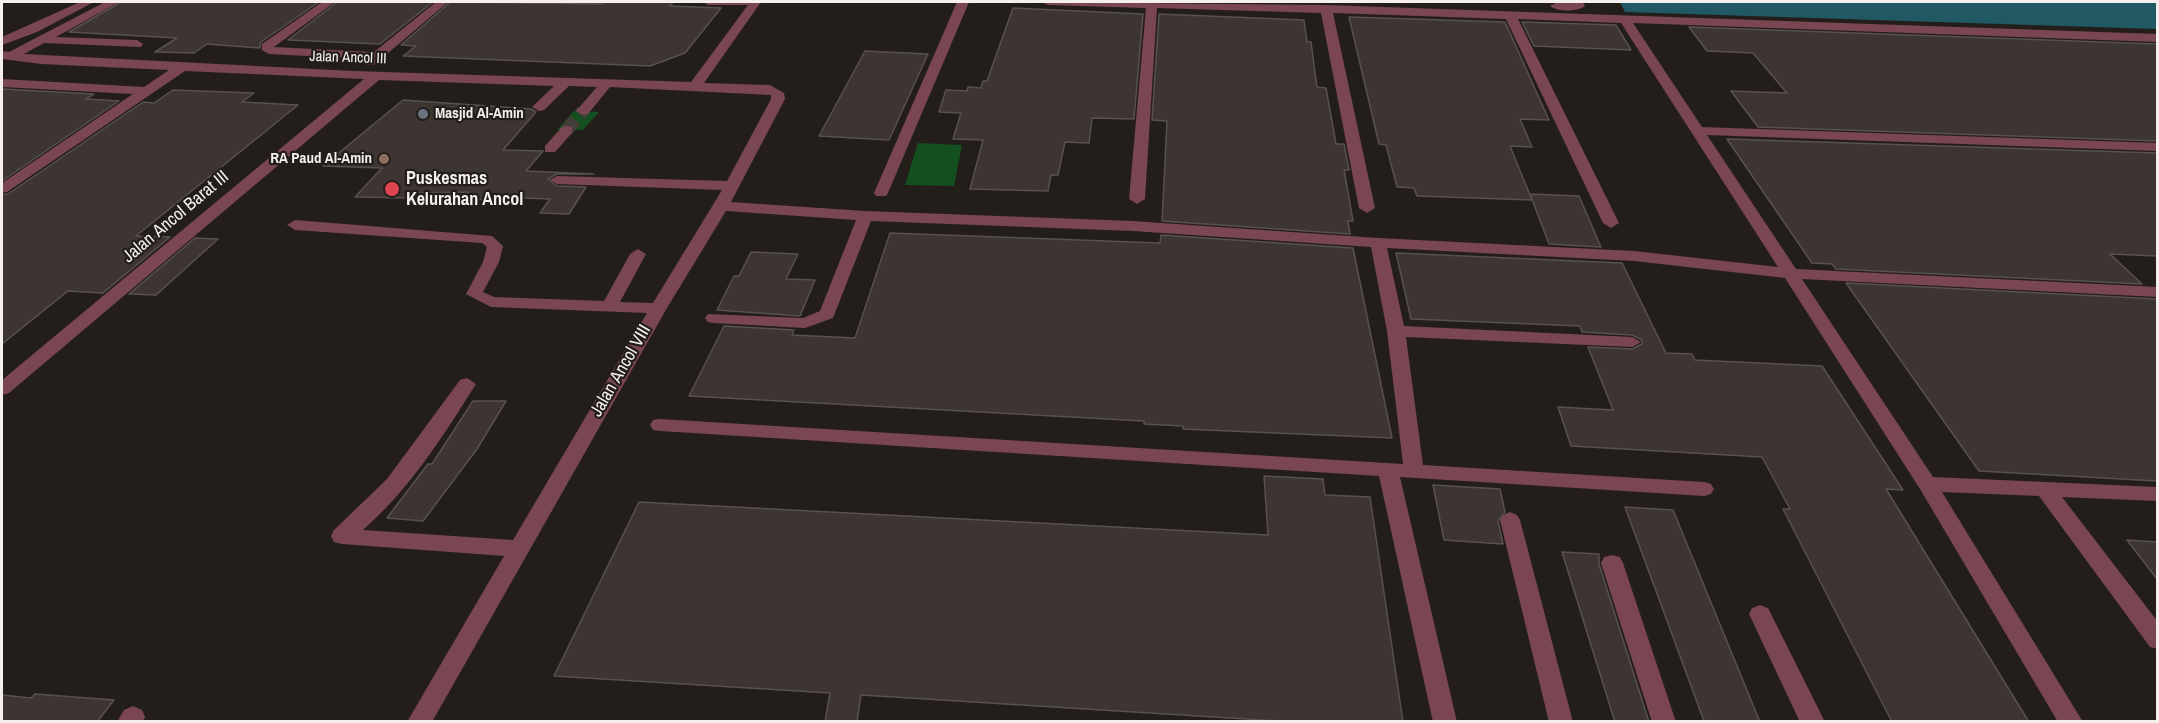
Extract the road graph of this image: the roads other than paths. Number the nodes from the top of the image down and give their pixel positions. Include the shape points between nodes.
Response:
1 (88, 2) edge
2 (113, 2) edge
3 (329, 2) edge
4 (442, 2) edge
5 (708, 2) edge
6 (756, 2) edge
7 (963, 2) edge
8 (1048, 2) edge
9 (1419, 2) edge
10 (1578, 2) edge
11 (1152, 4) junction
12 (1326, 8) junction
13 (1511, 16) junction
14 (1626, 21) junction
15 (2157, 38) edge
16 (44, 40) junction
17 (2, 41) edge
18 (97, 42) junction
19 (137, 44) dead end
20 (5, 56) edge
21 (378, 56) junction
22 (65, 61) junction
23 (183, 66) junction
24 (354, 75) junction
25 (376, 76) junction
26 (567, 81) junction
27 (608, 82) junction
28 (2, 83) edge
29 (694, 86) junction
30 (146, 91) junction
31 (538, 107) dead end
32 (583, 111) tunnel mouth
33 (567, 130) tunnel mouth
34 (1700, 131) junction
35 (2157, 147) edge
36 (550, 149) dead end
37 (557, 180) dead end
38 (732, 186) junction
39 (2, 189) edge
40 (881, 193) dead end
41 (1137, 199) dead end
42 (721, 206) junction
43 (1367, 208) dead end
44 (865, 216) junction
45 (1611, 223) dead end
46 (295, 225) dead end
47 (1378, 243) junction
48 (638, 254) dead end
49 (1793, 274) junction
50 (2157, 292) edge
51 (609, 307) junction
52 (658, 308) junction
53 (714, 318) dead end
54 (1396, 331) junction
55 (1632, 342) dead end
56 (467, 384) dead end
57 (2, 389) edge
58 (660, 425) dead end
59 (1388, 470) junction
60 (1414, 471) junction
61 (1927, 484) junction
62 (2043, 488) junction
63 (1704, 489) dead end
64 (2157, 494) edge
65 (1510, 520) dead end
66 (519, 549) junction
67 (1612, 562) dead end
68 (1760, 614) dead end
69 (2157, 640) edge
70 (419, 722) edge
71 (1445, 722) edge
72 (1561, 722) edge
73 (1664, 722) edge
74 (1813, 722) edge
75 (2071, 722) edge

1 - 17 street
2 - 16 street
3 - 21 street via 266,47
4 - 21 street
5 - 6 street
6 - 29 street
7 - 40 street
8 - 11 street
9 - 10 street via 1576,7
11 - 12 street
11 - 41 street
12 - 13 street
12 - 43 street
13 - 14 street
13 - 45 street
14 - 15 street
14 - 34 street
16 - 18 street
16 - 20 street
18 - 19 street
18 - 22 street
20 - 22 street, Jalan Ancol III
21 - 24 street
22 - 23 street, Jalan Ancol III
23 - 24 street, Jalan Ancol III
23 - 30 street
24 - 25 street, Jalan Ancol III
25 - 26 street, Jalan Ancol III
25 - 57 street, Jalan Ancol Barat III
26 - 27 street, Jalan Ancol III
26 - 31 street
27 - 29 street, Jalan Ancol III
27 - 32 street
28 - 30 street
29 - 38 street, Jalan Ancol VIII via 770,89 777,93 778,99
30 - 39 street
33 - 36 street
34 - 35 street
34 - 49 street
37 - 38 street
38 - 42 street, Jalan Ancol VIII
42 - 44 street
42 - 52 street, Jalan Ancol VIII
44 - 47 street via 1133,226
44 - 53 street via 827,314 805,323
46 - 51 street via 486,239 495,246 493,264 477,282 474,294 491,302
47 - 49 street via 1634,256
47 - 54 street
48 - 51 street
49 - 50 street
49 - 61 street
51 - 52 street
52 - 66 street, Jalan Ancol VIII
54 - 55 street
54 - 60 street
56 - 66 street via 368,516 342,536
58 - 59 street
59 - 60 street
59 - 71 street
60 - 63 street
61 - 62 street
61 - 75 street
62 - 64 street
62 - 69 street
65 - 72 street
66 - 70 street, Jalan Ancol VIII
67 - 73 street
68 - 74 street

